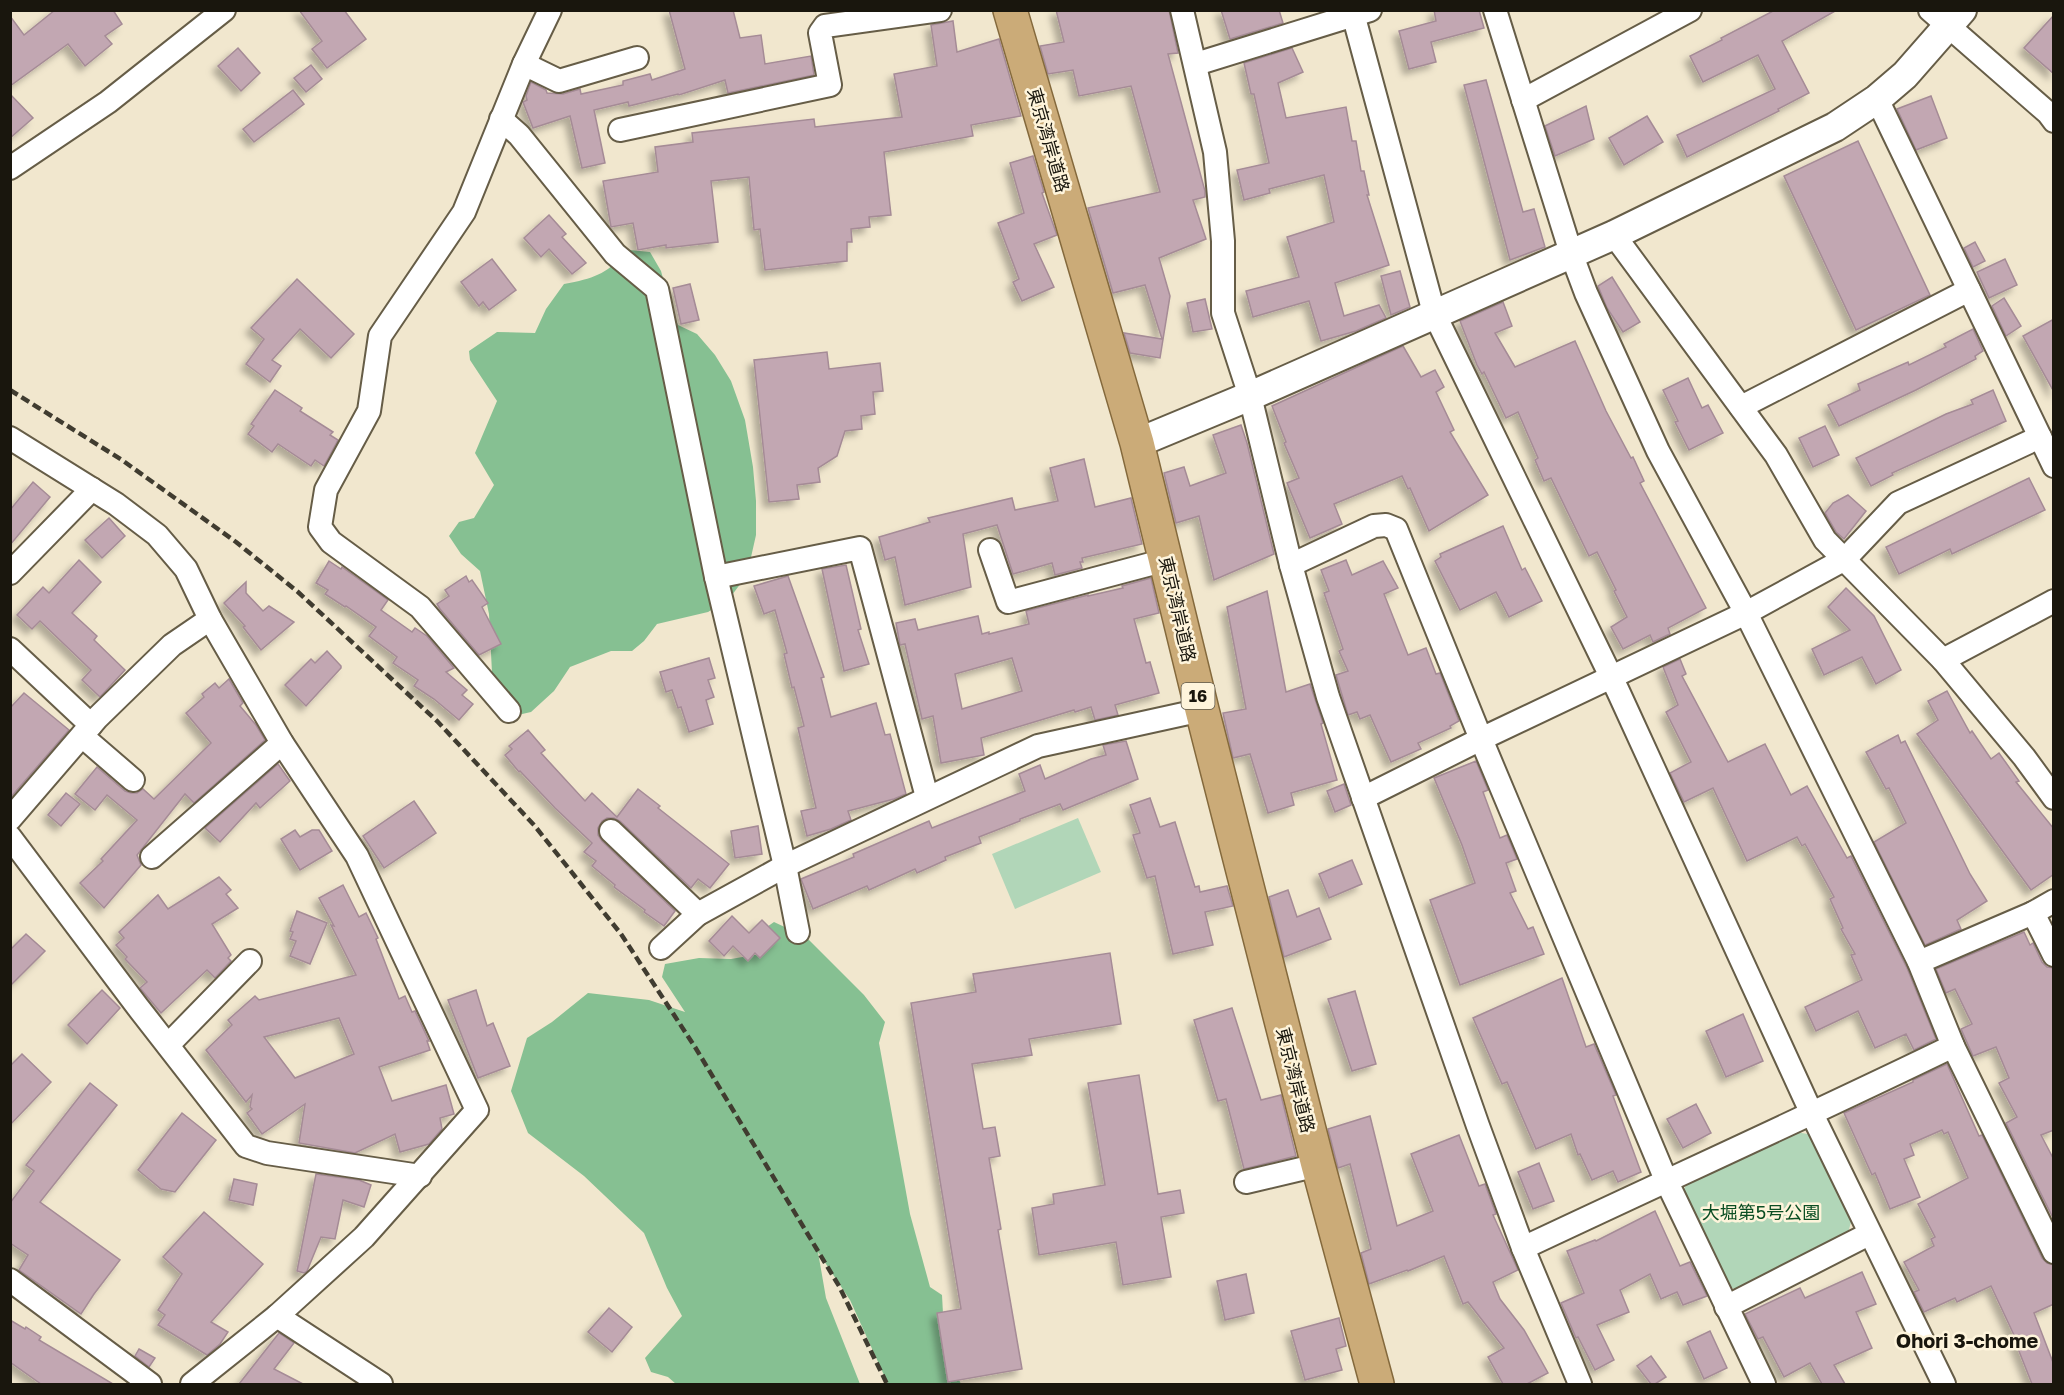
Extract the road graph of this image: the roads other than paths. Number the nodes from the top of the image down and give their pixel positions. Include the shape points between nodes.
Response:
1 (224, 10) edge
2 (550, 10) edge
3 (940, 10) edge
4 (1010, 10) edge
5 (1182, 10) edge
6 (1495, 10) edge
7 (1358, 12) edge
8 (1681, 12) edge
9 (1947, 16) edge
10 (638, 58) dead end
11 (524, 64) junction
12 (1196, 64) junction
13 (1877, 99) junction
14 (1523, 100) junction
15 (501, 119) junction
16 (2054, 121) edge
17 (620, 130) dead end
18 (10, 168) edge
19 (1614, 235) junction
20 (1570, 253) junction
21 (1969, 290) junction
22 (1434, 313) junction
23 (1250, 396) junction
24 (1741, 407) junction
25 (2040, 437) junction
26 (10, 438) edge
27 (1137, 443) junction
28 (2054, 466) edge
29 (92, 489) junction
30 (990, 550) dead end
31 (1845, 559) junction
32 (1166, 560) junction
33 (1291, 565) junction
34 (10, 573) edge
35 (716, 577) junction
36 (2054, 602) edge
37 (1746, 613) junction
38 (210, 619) junction
39 (10, 650) edge
40 (1943, 660) junction
41 (1611, 677) junction
42 (1202, 710) junction
43 (509, 711) dead end
44 (87, 730) junction
45 (1481, 739) junction
46 (282, 743) junction
47 (133, 780) dead end
48 (927, 797) junction
49 (1363, 798) junction
50 (2054, 798) edge
51 (10, 819) edge
52 (611, 831) dead end
53 (10, 837) edge
54 (152, 857) dead end
55 (785, 866) junction
56 (2054, 901) edge
57 (2033, 913) junction
58 (698, 914) junction
59 (798, 932) dead end
60 (661, 948) dead end
61 (2054, 955) edge
62 (250, 961) dead end
63 (1919, 962) junction
64 (168, 1045) junction
65 (1953, 1046) junction
66 (1812, 1114) junction
67 (1318, 1166) junction
68 (420, 1176) junction
69 (1666, 1180) junction
70 (1246, 1182) dead end
71 (1869, 1234) junction
72 (1524, 1248) junction
73 (2054, 1252) edge
74 (10, 1280) edge
75 (1726, 1306) junction
76 (277, 1316) junction
77 (150, 1384) edge
78 (192, 1384) edge
79 (381, 1384) edge
80 (1377, 1384) edge
81 (1580, 1384) edge
82 (1764, 1384) edge
83 (1944, 1384) edge

1 - 18 street via 108,102
2 - 11 street
3 - 17 street via 825,26 820,33 830,85
4 - 27 highway, 東京湾岸道路 / 16
5 - 12 street
6 - 14 street
7 - 12 street
7 - 22 street
8 - 14 street
9 - 13 street via 1905,75
9 - 16 street
10 - 11 street via 559,81
11 - 15 street
12 - 23 street via 1215,152 1223,241 1223,313
13 - 19 street via 1835,128
13 - 21 street
14 - 20 street
15 - 35 street via 519,135 615,254 657,289
15 - 43 street via 464,212 380,336 369,411 326,489 320,527 331,542 420,607
19 - 20 street
19 - 24 street
20 - 22 street
20 - 37 street via 1658,451
21 - 24 street
21 - 25 street
22 - 23 street
22 - 41 street
23 - 27 street
23 - 33 street
24 - 31 street via 1776,454 1825,540
25 - 28 street
25 - 31 street via 1898,503
26 - 29 street
27 - 32 highway, 東京湾岸道路 / 16
29 - 34 street
29 - 38 street via 157,535 186,570
30 - 32 street via 1008,602
31 - 37 street
31 - 40 street
32 - 42 highway, 東京湾岸道路 / 16
33 - 45 street via 1374,526 1386,525 1396,530
33 - 49 street via 1328,697
35 - 48 street via 860,548
35 - 55 street
36 - 40 street
37 - 41 street
37 - 63 street
38 - 44 street via 172,645
38 - 46 street
39 - 44 street
40 - 50 street
41 - 45 street
41 - 66 street
42 - 48 street via 1038,746
42 - 67 highway, 東京湾岸道路 / 16
44 - 47 street
44 - 51 street
45 - 49 street
45 - 69 street
46 - 54 street
46 - 68 street via 357,856 477,1110
48 - 55 street
49 - 72 street
52 - 58 street
53 - 64 street
55 - 58 street
55 - 59 street
56 - 57 street
57 - 61 street
57 - 63 street
58 - 60 street
62 - 64 street
63 - 65 street
64 - 68 street via 246,1146 267,1153
65 - 66 street
65 - 73 street
66 - 69 street
66 - 71 street
67 - 70 street
67 - 80 highway, 東京湾岸道路 / 16
68 - 76 street via 364,1237
69 - 72 street
69 - 75 street
71 - 75 street
71 - 83 street
72 - 81 street
74 - 77 street
75 - 82 street
76 - 78 street
76 - 79 street

